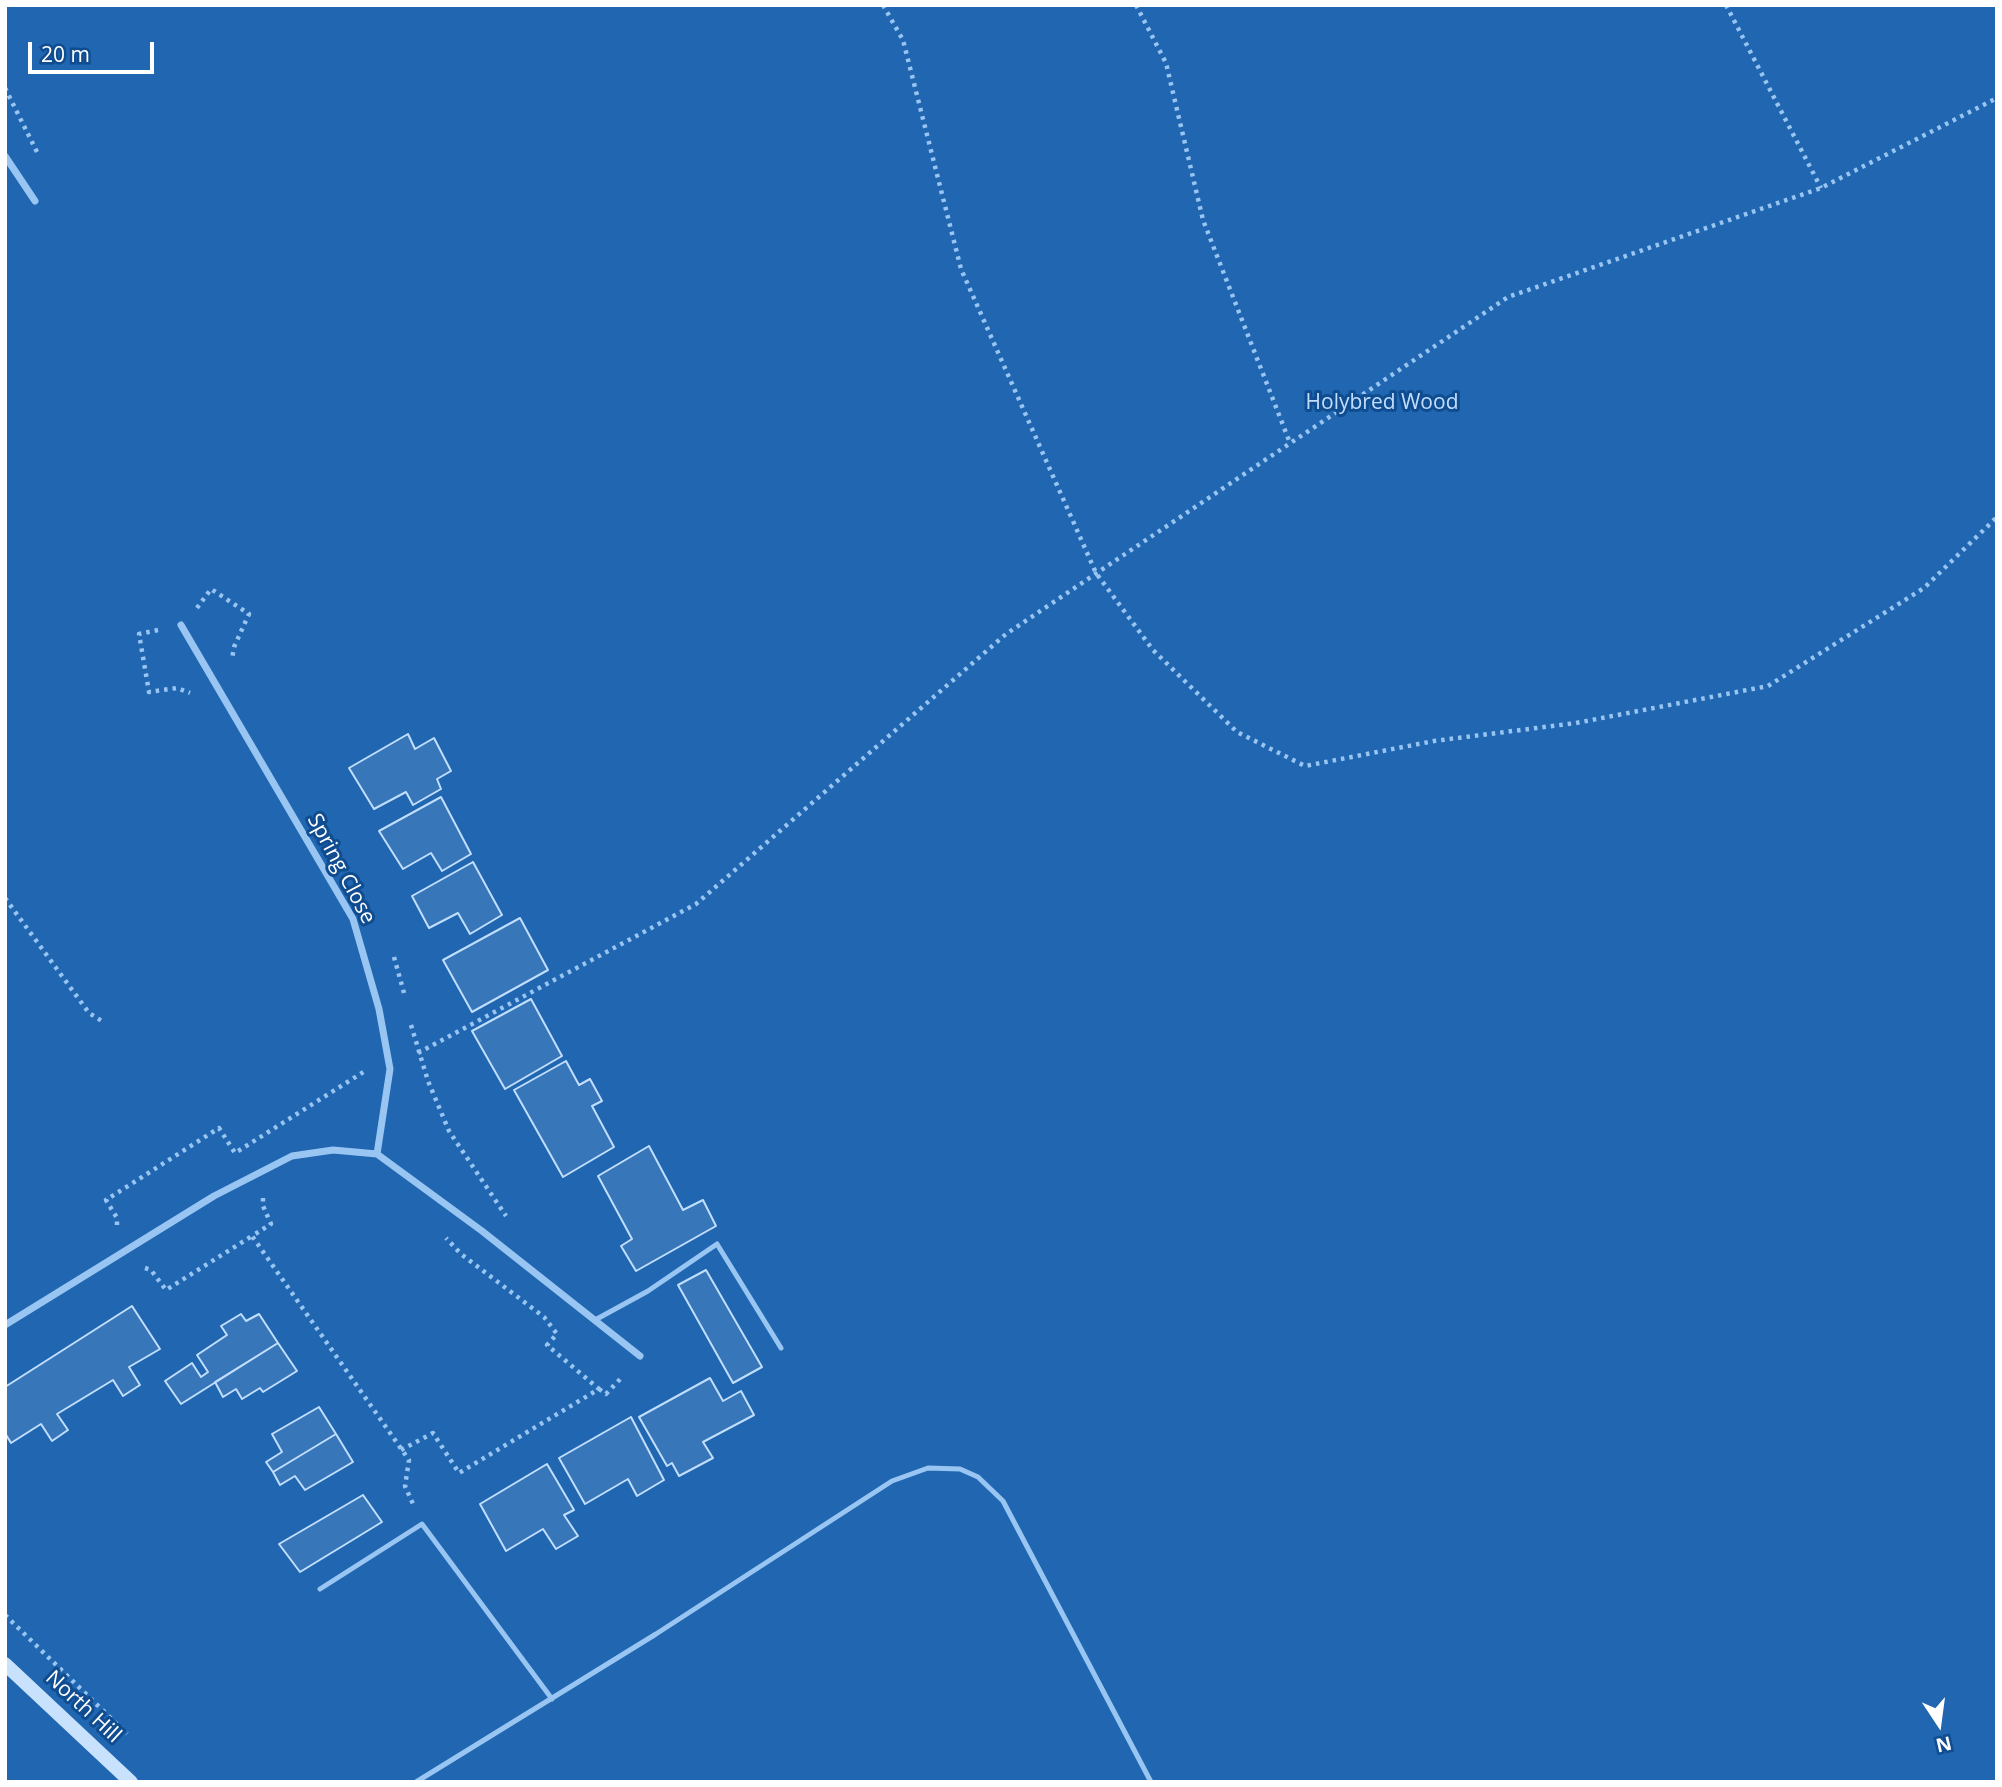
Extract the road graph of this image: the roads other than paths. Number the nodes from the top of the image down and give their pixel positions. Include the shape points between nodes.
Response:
1 (5, 156) edge
2 (35, 201) dead end
3 (181, 625) road end
4 (377, 1154) junction
5 (595, 1320) junction
6 (5, 1325) edge
7 (781, 1348) dead end
8 (640, 1356) road end
9 (320, 1589) dead end
10 (5, 1664) edge
11 (552, 1699) junction
12 (131, 1782) edge
13 (416, 1782) edge
14 (1151, 1782) edge

1 - 2 street
3 - 4 street, Spring Close via 353,919 379,1009 390,1069
4 - 5 street
4 - 6 street via 333,1150 292,1156 214,1196
5 - 7 lane via 718,1244
5 - 8 street
9 - 11 lane via 422,1524
10 - 12 street, North Hill
11 - 13 lane
11 - 14 lane via 892,1481 928,1468 960,1469 978,1477 1003,1501

